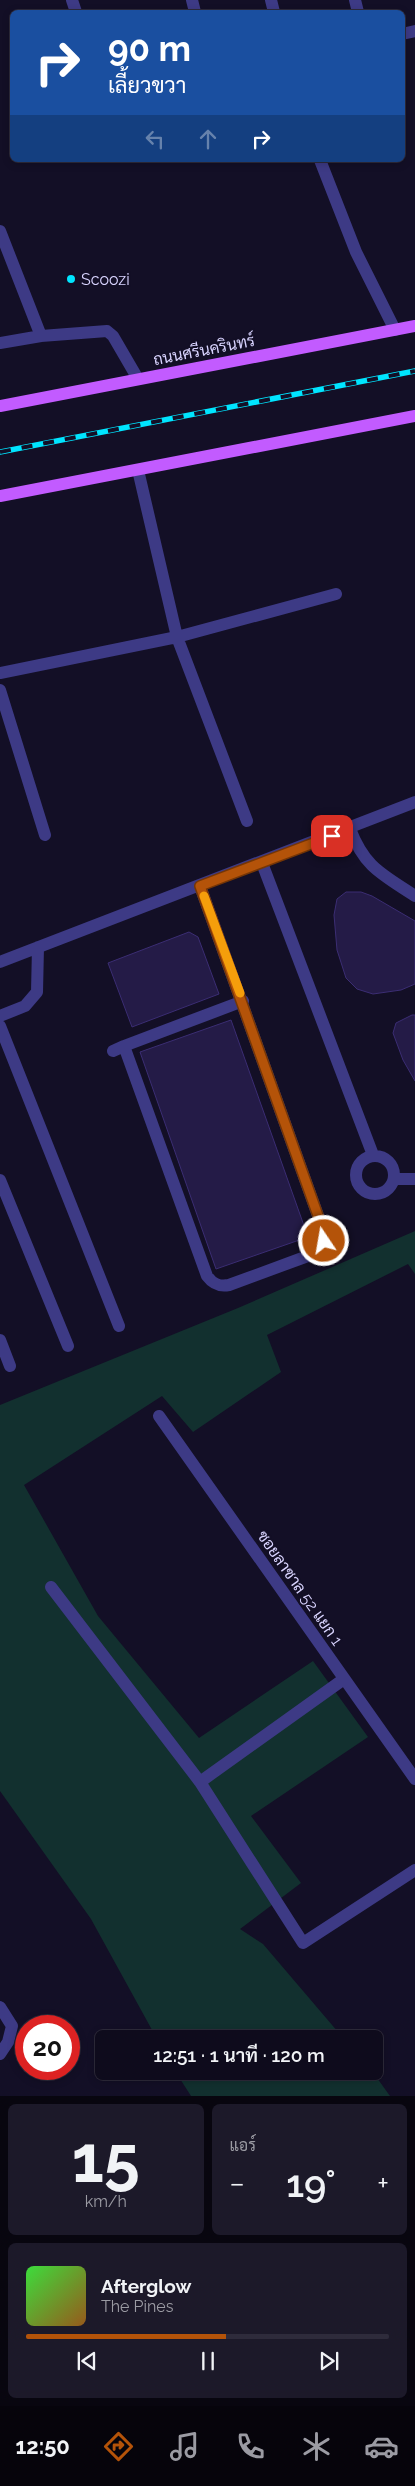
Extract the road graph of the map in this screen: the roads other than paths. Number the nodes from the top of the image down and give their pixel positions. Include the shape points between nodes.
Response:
1 (321, 162) edge
2 (0, 230) edge
3 (415, 326) edge
4 (395, 330) junction
5 (41, 336) junction
6 (0, 343) edge
7 (138, 379) junction
8 (0, 406) edge
9 (415, 416) edge
10 (138, 470) junction
11 (0, 496) edge
12 (336, 594) dead end
13 (177, 637) junction
14 (0, 673) edge
15 (0, 690) edge
16 (415, 802) edge
17 (247, 821) dead end
18 (350, 829) junction
19 (45, 835) dead end
20 (262, 863) junction
21 (200, 886) junction
22 (415, 896) edge
23 (38, 947) junction
24 (0, 962) edge
25 (243, 1002) junction
26 (0, 1016) edge
27 (0, 1026) edge
28 (373, 1154) junction
29 (394, 1179) junction
30 (415, 1179) edge
31 (0, 1180) edge
32 (119, 1326) dead end
33 (0, 1340) edge
34 (68, 1346) dead end
35 (10, 1366) dead end
36 (158, 1416) dead end
37 (51, 1587) dead end
38 (344, 1679) junction
39 (415, 1779) edge
40 (200, 1782) junction
41 (415, 1870) edge
42 (0, 2007) edge
43 (0, 2054) edge

1 - 4 street via 356,252
2 - 5 street
3 - 4 main road, ถนนศรีนครินทร์
4 - 7 main road, ถนนศรีนครินทร์
5 - 6 street
5 - 7 street via 107,331 114,336
7 - 8 main road, ถนนศรีนครินทร์
9 - 10 main road
10 - 11 main road
10 - 13 street
12 - 13 street
13 - 14 street
13 - 17 street
15 - 19 street
16 - 18 street
18 - 20 street
18 - 22 street via 371,866
20 - 21 street
20 - 28 street
21 - 23 street
21 - 25 street
23 - 24 street
23 - 26 street via 37,992 25,1006
25 - 25 street via 323,1234 321,1248 316,1253 223,1287 207,1276 118,1048
27 - 32 street
28 - 29 street via 389,1161
28 - 29 street via 358,1164 355,1172 361,1188 378,1194 392,1185
29 - 30 street
31 - 34 street
33 - 35 street
36 - 38 street, ซอยลาซาล 52 แยก 1
37 - 40 street
38 - 39 street, ซอยลาซาล 52 แยก 1
38 - 40 street
40 - 41 street via 302,1944
42 - 43 street via 12,2026 8,2042

